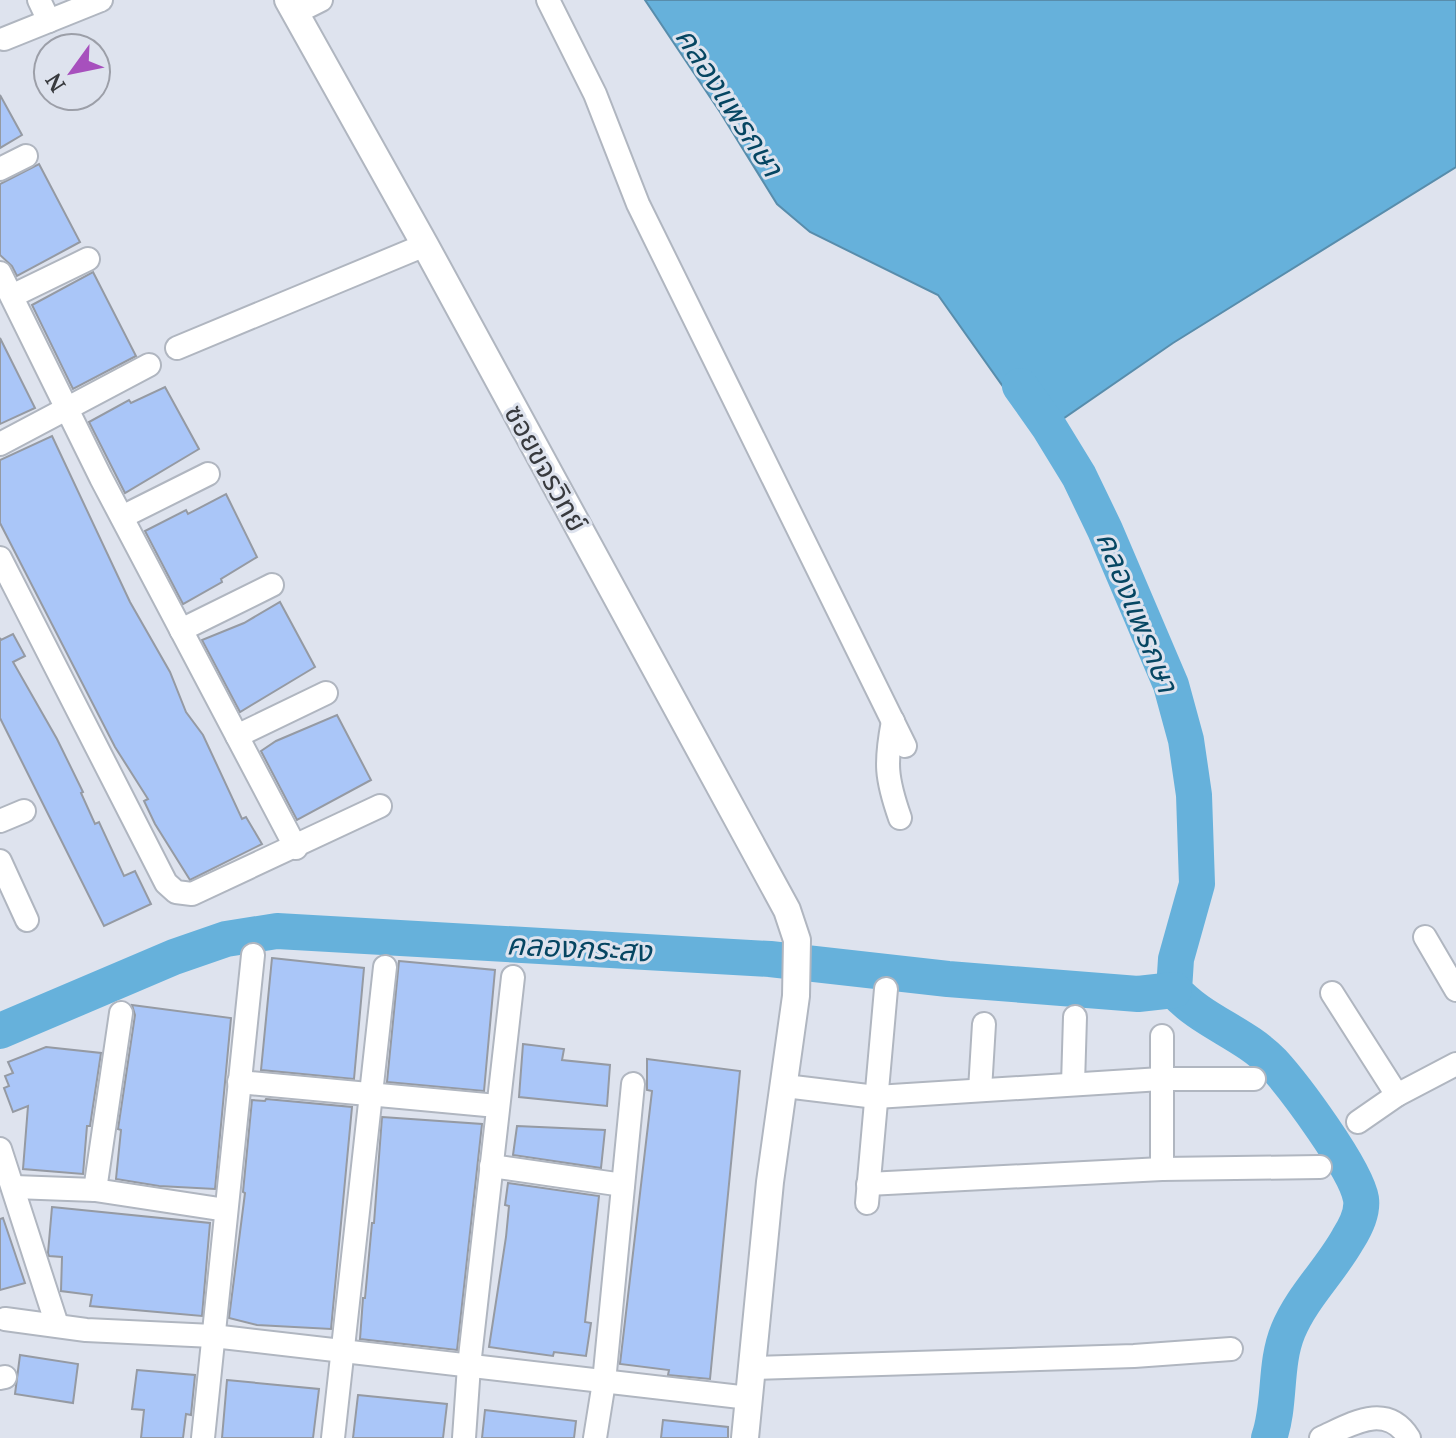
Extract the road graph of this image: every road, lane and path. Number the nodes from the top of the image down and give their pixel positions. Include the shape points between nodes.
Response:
1 (39, 0) edge
2 (101, 0) edge
3 (321, 0) edge
4 (548, 0) edge
5 (291, 7) edge
6 (49, 21) junction
7 (4, 39) dead end
8 (26, 156) dead end
9 (0, 169) edge
10 (425, 245) junction
11 (88, 259) dead end
12 (0, 273) edge
13 (12, 296) junction
14 (177, 348) dead end
15 (149, 365) dead end
16 (68, 410) junction
17 (0, 444) edge
18 (208, 474) dead end
19 (122, 517) junction
20 (0, 558) edge
21 (272, 585) dead end
22 (181, 630) junction
23 (326, 693) dead end
24 (893, 721) junction
25 (237, 736) junction
26 (905, 746) dead end
27 (380, 806) dead end
28 (24, 811) dead end
29 (900, 818) dead end
30 (0, 821) edge
31 (296, 848) junction
32 (0, 861) edge
33 (27, 920) dead end
34 (1425, 937) dead end
35 (253, 955) dead end
36 (385, 967) dead end
37 (513, 977) dead end
38 (886, 989) dead end
39 (1456, 990) edge
40 (1332, 993) dead end
41 (121, 1013) dead end
42 (1075, 1017) dead end
43 (984, 1024) dead end
44 (1162, 1036) dead end
45 (1456, 1064) edge
46 (1161, 1079) junction
47 (1254, 1079) dead end
48 (239, 1082) junction
49 (633, 1084) dead end
50 (1073, 1084) junction
51 (785, 1086) junction
52 (980, 1090) junction
53 (371, 1094) junction
54 (1397, 1095) junction
55 (876, 1097) junction
56 (497, 1106) junction
57 (1358, 1122) dead end
58 (0, 1149) edge
59 (491, 1166) junction
60 (1320, 1167) dead end
61 (1162, 1169) junction
62 (623, 1185) junction
63 (14, 1187) junction
64 (95, 1190) junction
65 (226, 1210) junction
66 (5, 1319) dead end
67 (57, 1325) junction
68 (213, 1336) junction
69 (1231, 1349) dead end
70 (341, 1351) junction
71 (469, 1366) junction
72 (751, 1368) junction
73 (604, 1382) junction
74 (749, 1398) junction
75 (203, 1438) edge
76 (333, 1438) edge
77 (464, 1438) edge
78 (595, 1438) edge
79 (745, 1438) edge
80 (1321, 1438) edge
81 (1409, 1438) edge

1 - 6 street
2 - 6 street
3 - 5 street
4 - 24 street via 595,94 638,204
5 - 10 street, ซอยขจรวิทย์
6 - 7 street
8 - 9 street
10 - 14 street
10 - 51 street, ซอยขจรวิทย์ via 787,910 797,940
11 - 13 street
12 - 13 street
13 - 16 street
15 - 16 street
16 - 17 street
16 - 19 street
18 - 19 street
19 - 22 street
20 - 31 street via 166,883 176,892 192,894
21 - 22 street
22 - 25 street
23 - 25 street
24 - 26 street
24 - 29 street via 888,786
25 - 31 street
27 - 31 street
28 - 30 street
32 - 33 street
34 - 39 street
35 - 48 street
36 - 53 street
37 - 56 street
38 - 55 street
40 - 54 street
41 - 64 street
42 - 50 street
43 - 52 street
44 - 46 street
45 - 54 street
46 - 47 street
46 - 50 street
46 - 61 street
48 - 53 street
48 - 65 street
49 - 62 street
50 - 52 street
51 - 55 street
51 - 72 street
52 - 55 street
53 - 56 street
53 - 70 street
54 - 57 street
55 - 61 street via 868,1193
56 - 59 street
58 - 63 street
59 - 62 street
59 - 71 street
60 - 61 street
62 - 73 street
63 - 64 street
63 - 67 street
64 - 65 street
65 - 68 street
66 - 67 street
67 - 68 street
68 - 70 street
68 - 75 street
69 - 72 street
70 - 71 street
70 - 76 street
71 - 73 street
71 - 77 street
72 - 74 street
73 - 74 street
73 - 78 street
74 - 79 street
80 - 81 street via 1362,1419 1380,1418

